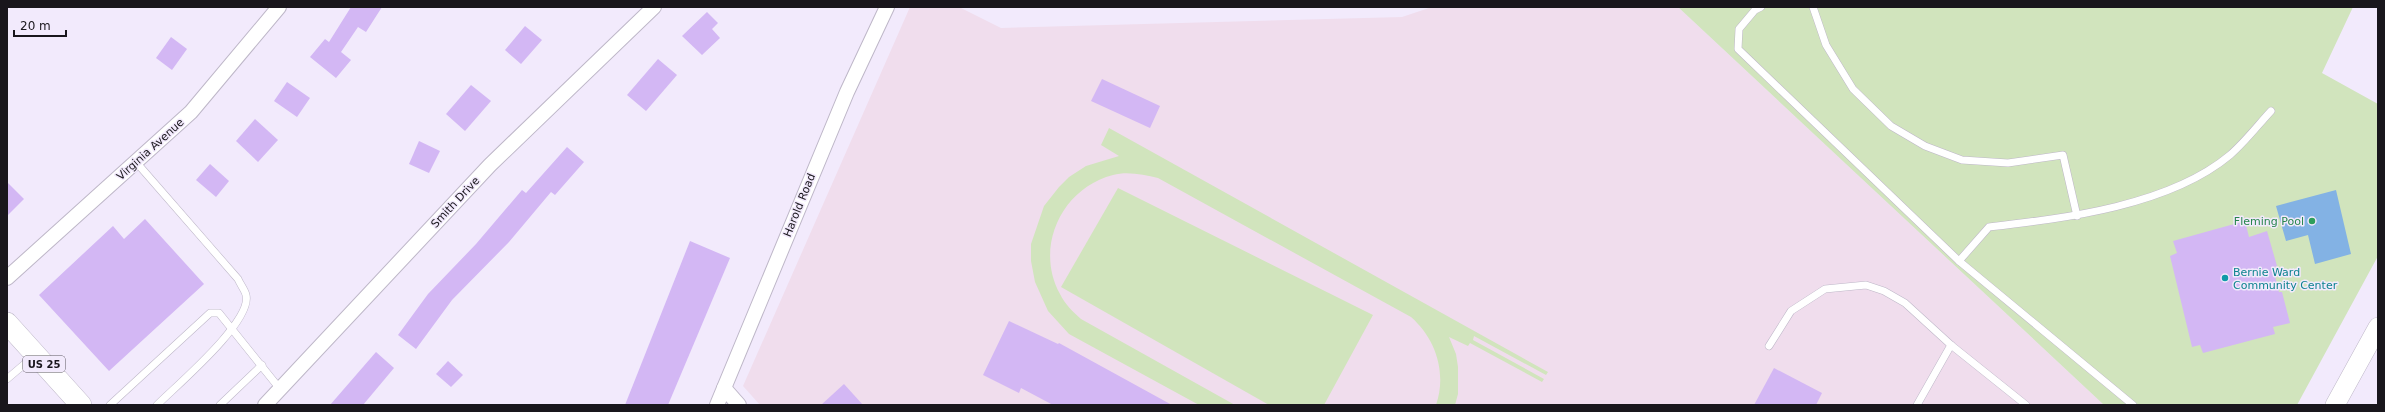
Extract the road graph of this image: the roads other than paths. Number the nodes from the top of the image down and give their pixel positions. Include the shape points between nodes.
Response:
1 (279, 7) edge
2 (654, 7) edge
3 (887, 7) edge
4 (1761, 7) edge
5 (1813, 7) edge
6 (2271, 110) dead end
7 (136, 162) junction
8 (2077, 216) junction
9 (1959, 261) junction
10 (7, 278) edge
11 (7, 323) edge
12 (233, 330) junction
13 (2376, 333) edge
14 (1770, 346) dead end
15 (1951, 346) junction
16 (35, 354) junction
17 (262, 365) junction
18 (7, 379) edge
19 (724, 388) junction
20 (280, 389) junction
21 (81, 405) edge
22 (110, 405) edge
23 (157, 405) edge
24 (220, 405) edge
25 (265, 405) edge
26 (717, 405) edge
27 (739, 405) edge
28 (1917, 405) edge
29 (2026, 405) edge
30 (2133, 405) edge
31 (2335, 405) edge

1 - 7 street, Virginia Avenue via 190,112
2 - 20 street, Smith Drive via 490,165
3 - 19 street, Harold Road via 846,92
4 - 9 lane via 1755,10 1739,29 1738,49
5 - 8 lane via 1826,45 1853,89 1891,126 1925,146 1962,160 2008,163 2064,155
6 - 8 lane via 2230,155 2195,177 2158,194
7 - 10 street, Virginia Avenue
7 - 12 lane via 238,279 246,296 245,309
8 - 9 lane via 1989,227
9 - 30 lane
11 - 16 main road, US 25
12 - 17 lane
12 - 22 lane via 219,313 210,312
12 - 23 lane
13 - 31 main road
14 - 15 lane via 1791,311 1825,290 1866,285 1884,291 1905,303
15 - 28 lane
15 - 29 lane
16 - 18 lane
16 - 21 main road, US 25
17 - 20 lane
17 - 24 lane
19 - 26 street, Harold Road
19 - 27 street
20 - 25 street, Smith Drive

